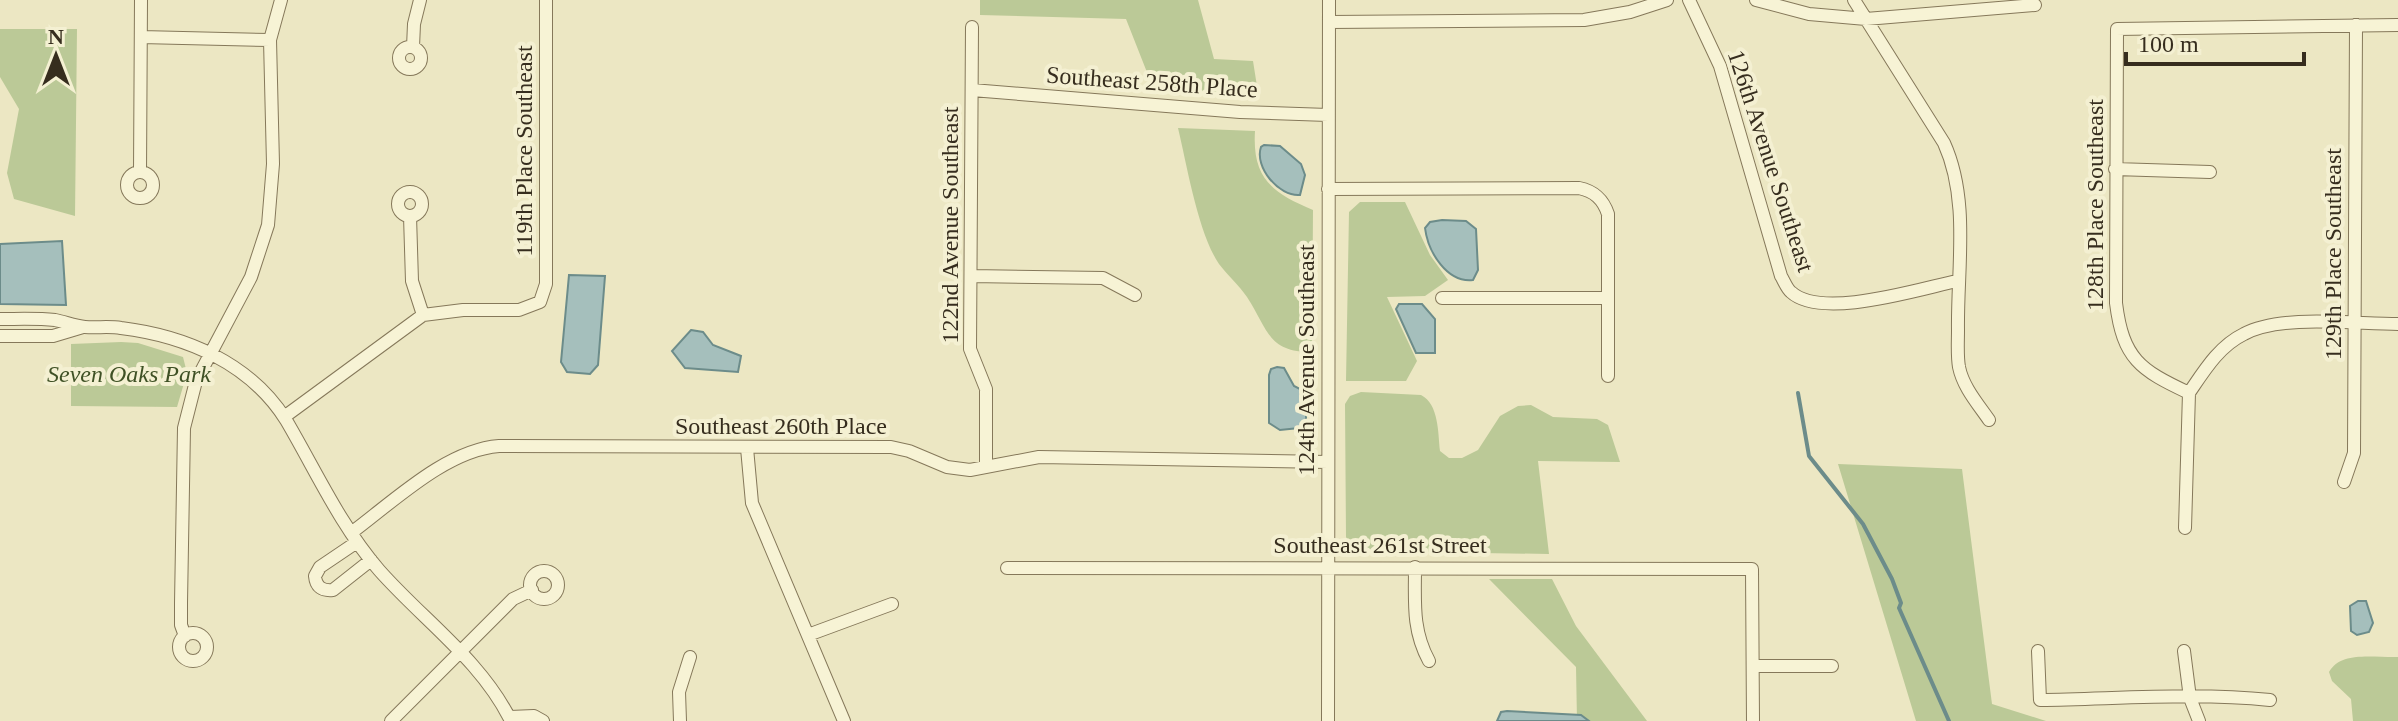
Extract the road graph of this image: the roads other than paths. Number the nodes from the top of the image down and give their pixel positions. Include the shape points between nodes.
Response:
1 (141, 0) edge
2 (281, 0) edge
3 (420, 0) edge
4 (546, 0) edge
5 (1329, 0) edge
6 (1667, 0) edge
7 (1689, 0) edge
8 (1756, 0) edge
9 (1854, 0) edge
10 (2035, 5) dead end
11 (1970, 6) edge
12 (1866, 19) junction
13 (1329, 22) junction
14 (2356, 25) junction
15 (2398, 25) edge
16 (972, 27) dead end
17 (141, 37) junction
18 (270, 40) junction
19 (413, 47) dead end
20 (972, 90) junction
21 (1328, 115) junction
22 (2115, 169) junction
23 (140, 172) dead end
24 (2210, 172) dead end
25 (1328, 189) junction
26 (410, 216) dead end
27 (971, 276) junction
28 (1957, 281) junction
29 (1135, 295) dead end
30 (1442, 298) dead end
31 (1608, 298) junction
32 (423, 315) junction
33 (0, 319) edge
34 (2355, 324) junction
35 (2398, 324) edge
36 (84, 327) junction
37 (0, 336) edge
38 (212, 352) junction
39 (1608, 376) dead end
40 (2189, 393) junction
41 (284, 417) junction
42 (1989, 420) dead end
43 (747, 448) junction
44 (1328, 462) junction
45 (986, 467) junction
46 (2344, 482) dead end
47 (2185, 528) dead end
48 (354, 538) junction
49 (371, 560) junction
50 (1328, 567) junction
51 (1415, 567) junction
52 (1007, 568) dead end
53 (532, 590) dead end
54 (892, 604) dead end
55 (808, 635) junction
56 (185, 636) dead end
57 (460, 651) junction
58 (2038, 651) dead end
59 (2184, 651) dead end
60 (690, 657) dead end
61 (1429, 661) dead end
62 (1753, 666) junction
63 (1832, 666) dead end
64 (2190, 698) junction
65 (2270, 700) dead end
66 (510, 719) edge
67 (391, 721) edge
68 (543, 721) edge
69 (680, 721) edge
70 (844, 721) edge
71 (1328, 721) edge
72 (1753, 721) edge
73 (2199, 721) edge

1 - 17 street
2 - 18 street
3 - 19 street
4 - 32 street, 119th Place Southeast via 546,284 540,302 519,310
5 - 13 street, 124th Avenue Southeast
6 - 13 street via 1584,20
7 - 28 street, 126th Avenue Southeast via 1720,66 1790,292 1816,304 1842,305
8 - 12 street via 1809,14
9 - 12 street
10 - 11 street
11 - 12 street
12 - 28 street via 1953,163 1960,226
13 - 21 street, 124th Avenue Southeast
14 - 15 street
14 - 22 street, 128th Place Southeast via 2117,29
14 - 34 street, 129th Place Southeast
16 - 20 street, 122nd Avenue Southeast
17 - 18 street
17 - 23 street
18 - 38 street via 273,164 268,225 251,277
20 - 21 street, Southeast 258th Place
20 - 27 street, 122nd Avenue Southeast
21 - 25 street, 124th Avenue Southeast
22 - 24 street
22 - 40 street, 128th Place Southeast via 2118,324 2138,364
25 - 31 street via 1589,190 1608,214
25 - 44 street, 124th Avenue Southeast
26 - 32 street via 412,281
27 - 29 street via 1103,278
27 - 45 street, 122nd Avenue Southeast via 970,349 986,389
28 - 42 street via 1959,368
30 - 31 street
31 - 39 street
32 - 41 street
33 - 36 street via 53,320
34 - 35 street
34 - 40 street via 2283,322 2243,334 2209,364
34 - 46 street, 129th Place Southeast via 2354,453
36 - 37 street via 53,336
36 - 38 street via 119,327
38 - 41 street via 240,371
38 - 56 street via 196,381 184,428
40 - 47 street
41 - 48 street
43 - 45 street, Southeast 260th Place via 891,447 947,467
43 - 48 street, Southeast 260th Place via 483,447 451,460
43 - 55 street via 752,503
44 - 45 street, Southeast 260th Place via 1039,457
44 - 50 street, 124th Avenue Southeast
48 - 49 street
48 - 49 street, Southeast 260th Place via 320,567 315,576 318,586 333,590
49 - 57 street
50 - 51 street, Southeast 261st Street
50 - 52 street, Southeast 261st Street
50 - 71 street, 124th Avenue Southeast
51 - 61 street via 1416,629
51 - 62 street, Southeast 261st Street via 1752,569
53 - 57 street via 513,599
54 - 55 street
55 - 70 street
57 - 66 street
57 - 67 street
58 - 64 street via 2040,700
59 - 64 street
60 - 69 street via 679,692
62 - 63 street
62 - 72 street
64 - 65 street
64 - 73 street
66 - 68 street via 534,716

